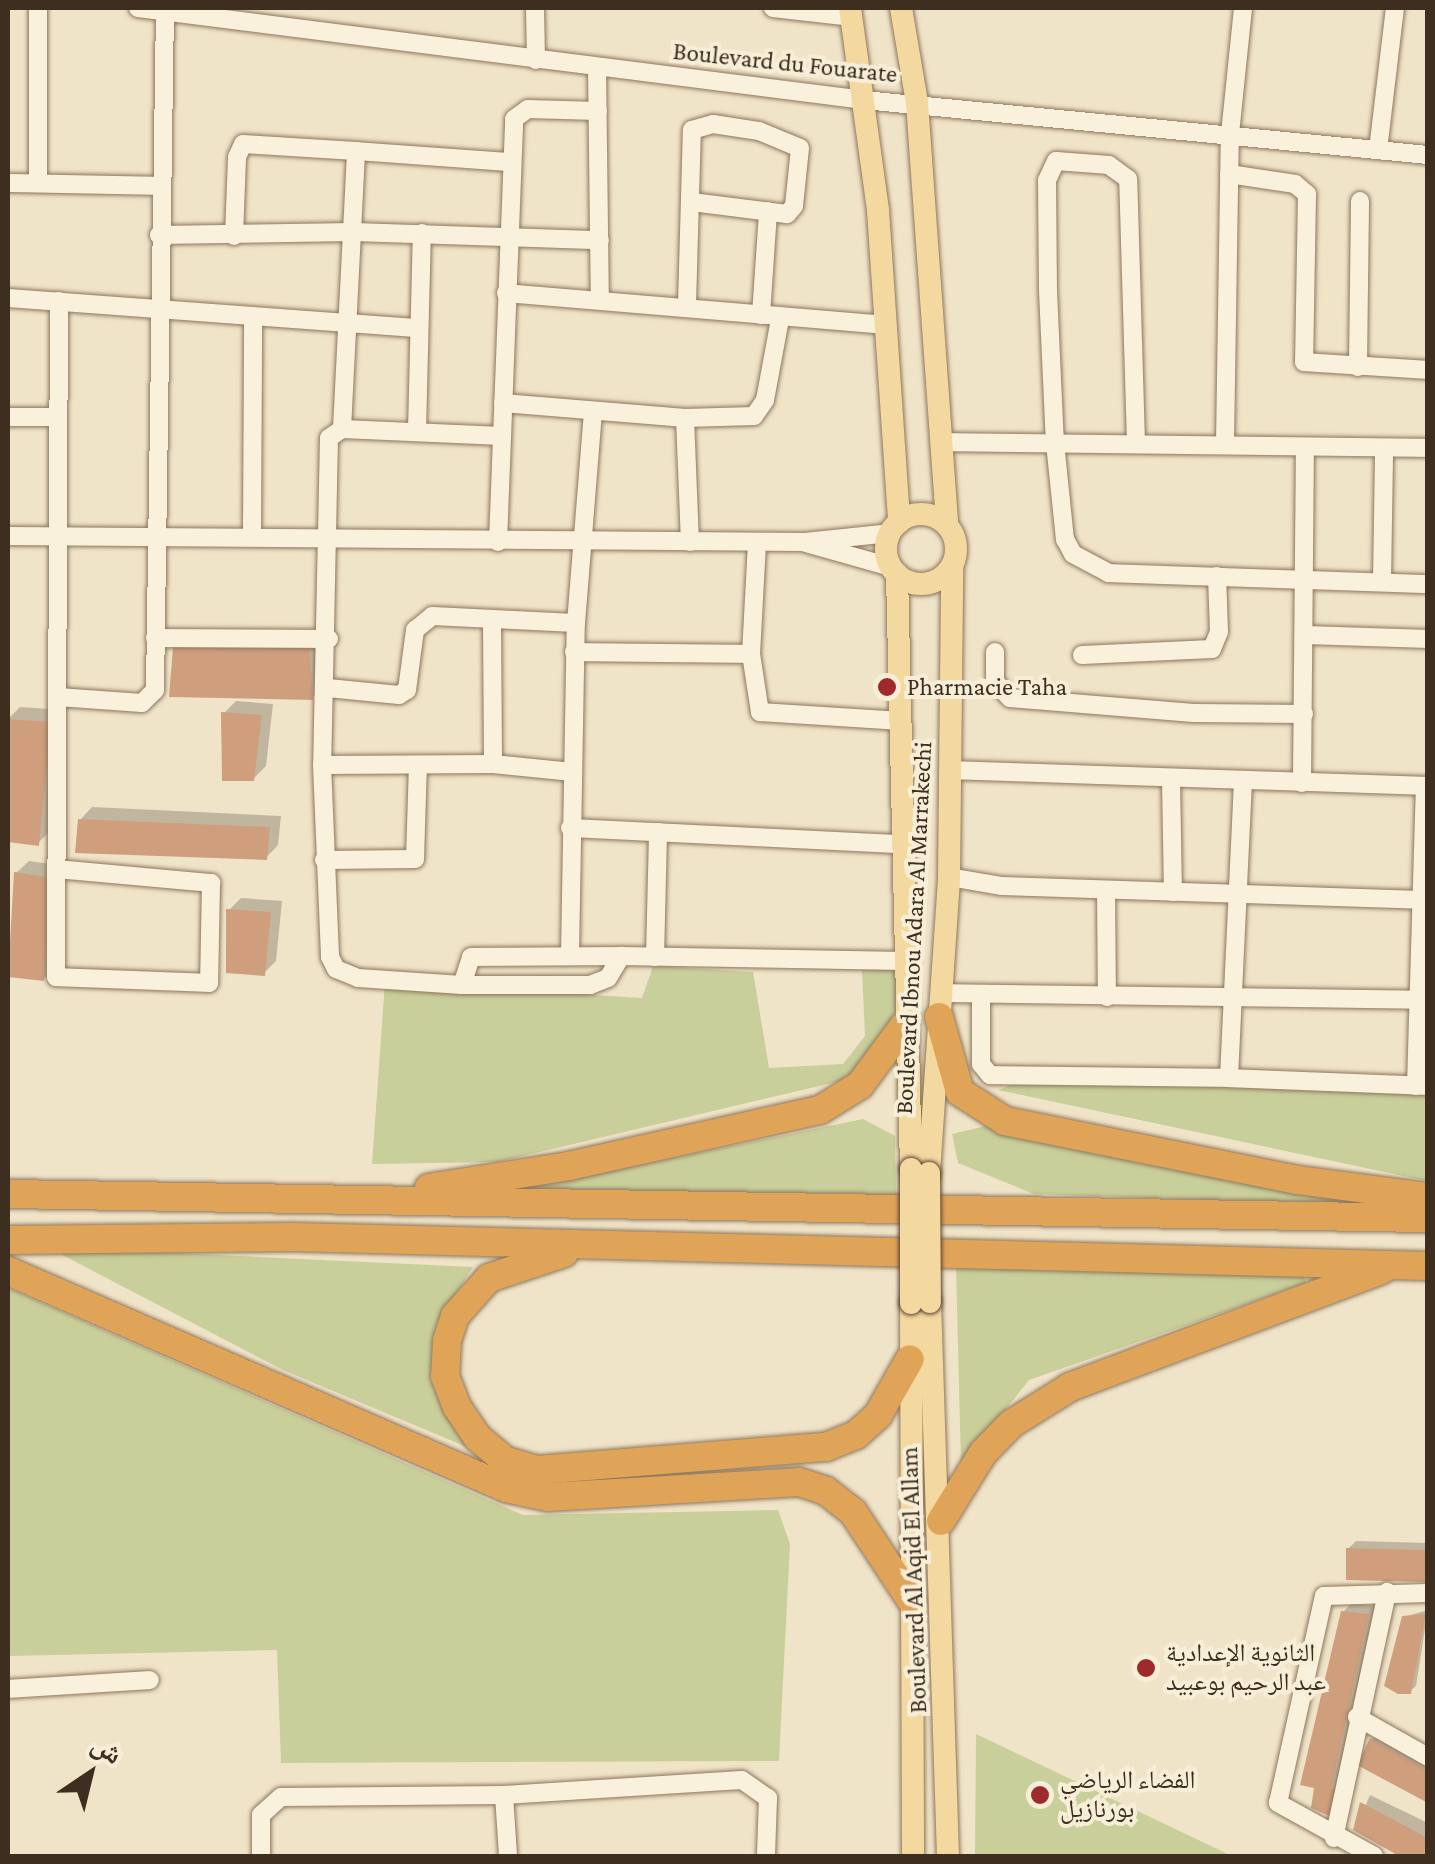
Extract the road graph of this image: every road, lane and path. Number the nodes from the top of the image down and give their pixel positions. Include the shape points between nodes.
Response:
1 (38, 8) edge
2 (138, 8) edge
3 (536, 8) edge
4 (773, 8) edge
5 (901, 8) edge
6 (1244, 8) edge
7 (1395, 8) edge
8 (165, 10) junction
9 (851, 12) edge
10 (536, 60) junction
11 (597, 67) junction
12 (864, 100) junction
13 (918, 102) junction
14 (598, 111) junction
15 (1230, 134) junction
16 (356, 150) junction
17 (1378, 150) junction
18 (1428, 155) edge
19 (510, 162) junction
20 (1229, 174) junction
21 (38, 182) junction
22 (8, 183) edge
23 (158, 186) junction
24 (1360, 201) dead end
25 (692, 202) junction
26 (768, 212) junction
27 (354, 232) junction
28 (422, 233) junction
29 (159, 235) junction
30 (234, 236) junction
31 (600, 240) junction
32 (507, 241) junction
33 (506, 293) junction
34 (600, 297) junction
35 (8, 298) edge
36 (59, 301) junction
37 (687, 306) junction
38 (159, 311) junction
39 (770, 317) junction
40 (252, 318) junction
41 (884, 325) junction
42 (346, 326) junction
43 (420, 328) junction
44 (1358, 367) junction
45 (1428, 370) edge
46 (503, 403) junction
47 (593, 412) junction
48 (8, 417) edge
49 (56, 417) junction
50 (686, 418) junction
51 (342, 428) junction
52 (417, 432) junction
53 (502, 436) junction
54 (942, 442) junction
55 (1055, 443) junction
56 (1136, 443) junction
57 (1225, 443) junction
58 (1305, 447) junction
59 (1384, 448) junction
60 (1428, 448) edge
61 (946, 525) junction
62 (894, 528) junction
63 (157, 534) junction
64 (8, 536) edge
65 (252, 536) junction
66 (60, 537) junction
67 (330, 537) junction
68 (498, 542) junction
69 (584, 542) junction
70 (690, 542) junction
71 (757, 542) junction
72 (805, 542) junction
73 (952, 566) junction
74 (894, 570) junction
75 (1217, 576) junction
76 (1308, 577) junction
77 (1382, 582) junction
78 (1428, 584) edge
79 (492, 619) junction
80 (576, 622) junction
81 (1307, 635) junction
82 (155, 638) junction
83 (1428, 638) edge
84 (328, 640) junction
85 (574, 652) junction
86 (995, 652) dead end
87 (752, 654) junction
88 (1082, 655) dead end
89 (328, 688) junction
90 (58, 697) junction
91 (1304, 714) junction
92 (902, 722) junction
93 (493, 764) junction
94 (322, 765) junction
95 (418, 765) junction
96 (950, 770) junction
97 (573, 772) junction
98 (1171, 780) junction
99 (1242, 782) junction
100 (1302, 783) junction
101 (1426, 786) edge
102 (570, 828) junction
103 (658, 832) junction
104 (903, 844) junction
105 (324, 860) junction
106 (58, 869) junction
107 (949, 877) junction
108 (1106, 890) junction
109 (1173, 892) junction
110 (1242, 894) junction
111 (1423, 900) edge
112 (570, 956) junction
113 (622, 956) junction
114 (655, 957) junction
115 (905, 960) junction
116 (462, 985) junction
117 (981, 994) junction
118 (1107, 997) junction
119 (1234, 1000) junction
120 (1422, 1000) edge
121 (940, 1005) junction
122 (903, 1028) junction
123 (1229, 1078) junction
124 (1422, 1086) edge
125 (920, 1171) junction
126 (8, 1194) edge
127 (1428, 1197) edge
128 (302, 1198) junction
129 (1428, 1218) edge
130 (8, 1240) edge
131 (585, 1246) junction
132 (1392, 1266) junction
133 (1428, 1266) edge
134 (8, 1272) edge
135 (920, 1302) junction
136 (910, 1359) junction
137 (941, 1521) junction
138 (1387, 1592) junction
139 (1428, 1593) edge
140 (911, 1600) junction
141 (150, 1680) dead end
142 (8, 1689) edge
143 (1357, 1717) junction
144 (1428, 1757) edge
145 (504, 1795) junction
146 (1334, 1838) junction
147 (261, 1856) edge
148 (508, 1856) edge
149 (766, 1856) edge
150 (914, 1856) edge
151 (948, 1856) edge
152 (1374, 1856) edge

1 - 21 street
2 - 8 street, Boulevard du Fouarate
3 - 10 street
4 - 9 street
5 - 13 main road
6 - 15 street
7 - 17 street
8 - 10 street, Boulevard du Fouarate
8 - 23 street
9 - 12 main road
10 - 11 street, Boulevard du Fouarate
11 - 12 street, Boulevard du Fouarate
11 - 14 street
12 - 13 street, Boulevard du Fouarate
12 - 41 main road
13 - 15 street, Boulevard du Fouarate
13 - 54 main road
14 - 19 street via 523,110 514,119
14 - 31 street
15 - 17 street, Boulevard du Fouarate
15 - 20 street
16 - 19 street
16 - 27 street
16 - 30 street via 243,144
17 - 18 street, Boulevard du Fouarate
19 - 32 street
20 - 44 street via 1304,190 1302,358
20 - 57 street
21 - 22 street
21 - 23 street
23 - 29 street
24 - 44 street
25 - 26 street
25 - 26 street via 690,136 713,124 792,139 800,148 792,210
25 - 37 street
26 - 39 street
27 - 28 street
27 - 30 street
27 - 42 street
28 - 32 street
28 - 43 street
29 - 30 street
29 - 38 street
31 - 32 street
31 - 34 street
32 - 33 street
33 - 34 street
33 - 46 street
34 - 37 street
35 - 36 street
36 - 38 street
36 - 49 street
37 - 39 street
38 - 40 street
38 - 63 street
39 - 41 street
39 - 50 street via 760,410 742,419
40 - 42 street
40 - 65 street
41 - 62 main road
42 - 43 street
42 - 51 street
43 - 52 street
44 - 45 street
46 - 47 street
46 - 53 street
47 - 50 street
47 - 69 street
48 - 49 street
49 - 66 street
50 - 70 street
51 - 52 street
51 - 67 street via 331,433 327,447
52 - 53 street
53 - 68 street
54 - 55 street
54 - 61 main road
55 - 56 street
55 - 56 street via 1048,180 1052,166 1063,160 1109,164 1128,179
55 - 75 street via 1065,539 1081,562 1108,573
56 - 57 street
57 - 58 street
58 - 59 street
58 - 76 street
59 - 60 street
59 - 77 street
61 - 62 main road via 923,514
61 - 73 main road via 956,545
62 - 72 street
62 - 74 main road
63 - 65 street
63 - 66 street
63 - 82 street
64 - 66 street
65 - 67 street
66 - 90 street
67 - 68 street
67 - 84 street
68 - 69 street
69 - 70 street
69 - 80 street
70 - 71 street
71 - 72 street
71 - 87 street
72 - 74 street
73 - 74 main road via 920,584
73 - 96 main road, Boulevard Ibnou Adara Al Marrakechi
74 - 92 main road, Boulevard Ibnou Adara Al Marrakechi
75 - 76 street
75 - 88 street via 1219,632 1212,649
76 - 77 street
76 - 81 street
77 - 78 street
79 - 80 street
79 - 89 street via 422,621 410,682 399,695
79 - 93 street
80 - 85 street
81 - 83 street
81 - 91 street
82 - 84 street
82 - 90 street via 155,690 142,704
84 - 89 street
85 - 87 street
85 - 97 street
86 - 91 street via 994,682 1010,698 1193,713
87 - 92 street via 756,704 772,717
89 - 94 street
90 - 106 street
91 - 100 street
92 - 104 main road, Boulevard Ibnou Adara Al Marrakechi
93 - 95 street
93 - 97 street
94 - 95 street
94 - 105 street
95 - 105 street via 414,859
96 - 98 street
96 - 107 main road, Boulevard Ibnou Adara Al Marrakechi
97 - 102 street
98 - 99 street
98 - 109 street
99 - 100 street
99 - 110 street
100 - 101 street
101 - 111 street
102 - 103 street
102 - 112 street
103 - 104 street
103 - 114 street
104 - 115 main road, Boulevard Ibnou Adara Al Marrakechi
105 - 116 street via 336,970 358,978
106 - 106 street via 56,977 209,984 211,883
107 - 108 street
107 - 121 main road, Boulevard Ibnou Adara Al Marrakechi
108 - 109 street
108 - 118 street
109 - 110 street
110 - 111 street
110 - 119 street
111 - 120 street
112 - 113 street
112 - 116 street via 472,956
113 - 114 street
113 - 116 street via 608,978 590,985
114 - 115 street
115 - 122 main road, Boulevard Ibnou Adara Al Marrakechi
117 - 118 street
117 - 121 street
117 - 123 street via 981,1064 990,1075
118 - 119 street
119 - 120 street
119 - 123 street
120 - 124 street
121 - 125 main road, Boulevard Ibnou Adara Al Marrakechi
121 - 127 highway via 960,1092 1004,1121 1297,1180
122 - 125 main road, Boulevard Ibnou Adara Al Marrakechi
122 - 128 highway via 860,1085 820,1110 569,1166
123 - 124 street
125 - 135 main road, bridge
126 - 128 highway
128 - 129 highway
130 - 131 highway via 294,1237
131 - 132 highway
131 - 136 highway via 489,1278 455,1316 445,1376 476,1437 506,1461 538,1470 826,1446 856,1436 878,1415
132 - 133 highway
132 - 137 highway via 1070,1387 992,1443
134 - 140 highway via 506,1488 548,1498 799,1482 826,1491 853,1512
135 - 136 main road, Boulevard Al Aqid El Allam
135 - 137 main road, Boulevard Al Aqid El Allam
136 - 140 main road, Boulevard Al Aqid El Allam
137 - 151 main road, Boulevard Al Aqid El Allam
138 - 139 street
138 - 143 street
138 - 146 street via 1336,1591 1317,1609 1278,1804
140 - 150 main road, Boulevard Al Aqid El Allam
141 - 142 street
143 - 144 street
143 - 146 street
145 - 147 street via 281,1797 261,1816
145 - 148 street
145 - 149 street via 752,1782 768,1798
146 - 152 street

